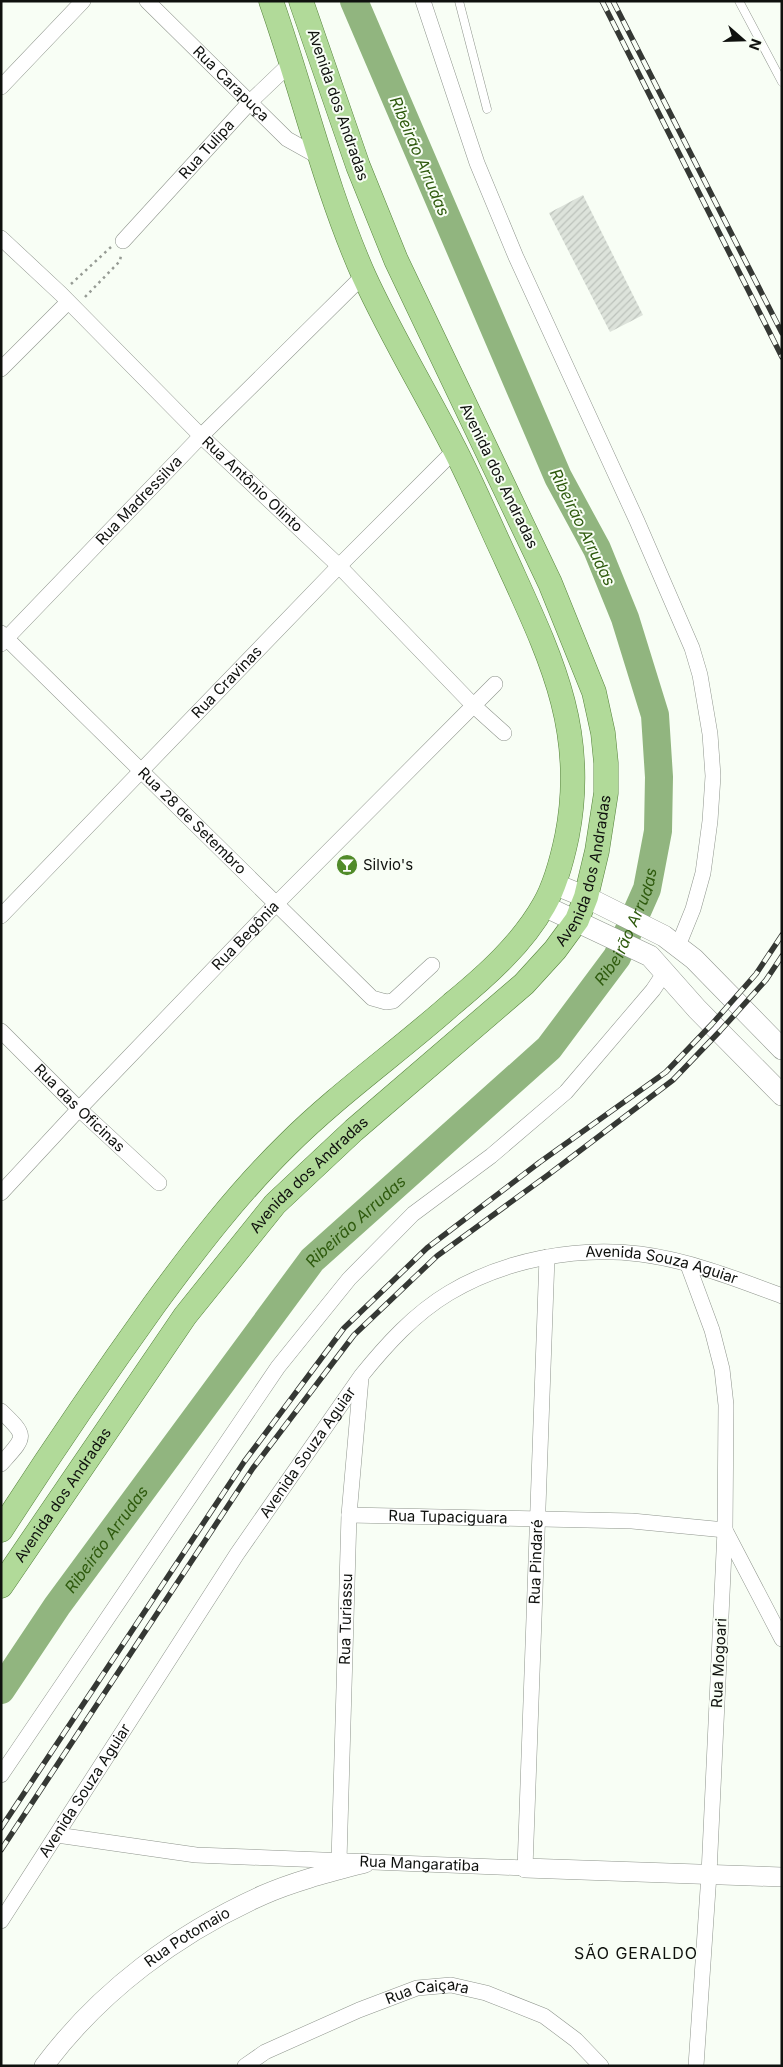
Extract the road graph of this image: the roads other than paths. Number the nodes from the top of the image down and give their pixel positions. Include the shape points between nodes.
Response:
1 (83, 1) edge
2 (147, 1) edge
3 (271, 1) edge
4 (301, 1) edge
5 (423, 1) edge
6 (459, 1) edge
7 (740, 1) edge
8 (292, 62) junction
9 (782, 82) edge
10 (1, 87) edge
11 (250, 102) junction
12 (487, 109) dead end
13 (321, 158) junction
14 (1, 238) edge
15 (123, 241) road end
16 (364, 275) junction
17 (68, 302) junction
18 (1, 369) edge
19 (201, 436) junction
20 (456, 450) junction
21 (339, 566) junction
22 (3, 638) edge
23 (495, 684) dead end
24 (474, 706) junction
25 (504, 733) dead end
26 (142, 772) junction
27 (554, 884) junction
28 (593, 901) junction
29 (276, 904) junction
30 (544, 906) junction
31 (1, 916) edge
32 (583, 923) junction
33 (671, 941) junction
34 (432, 965) dead end
35 (665, 972) junction
36 (1, 1031) edge
37 (782, 1049) edge
38 (782, 1095) edge
39 (79, 1108) junction
40 (159, 1184) dead end
41 (1, 1193) edge
42 (547, 1257) junction
43 (688, 1265) junction
44 (782, 1296) edge
45 (361, 1376) junction
46 (1, 1411) edge
47 (1, 1464) edge
48 (27, 1490) junction
49 (1, 1515) edge
50 (349, 1515) junction
51 (538, 1518) junction
52 (1, 1530) edge
53 (725, 1530) junction
54 (1, 1586) edge
55 (782, 1639) edge
56 (1, 1775) edge
57 (57, 1835) junction
58 (339, 1861) junction
59 (365, 1863) junction
60 (525, 1868) junction
61 (709, 1874) junction
62 (782, 1877) edge
63 (1, 1921) edge
64 (44, 2066) edge
65 (245, 2066) edge
66 (601, 2066) edge
67 (696, 2066) edge

1 - 10 street
2 - 11 street, Rua Carapuça
3 - 8 main road, Avenida dos Andradas
4 - 28 main road, Avenida dos Andradas via 358,166 396,260 550,583 594,692 603,732 606,794
5 - 33 street via 477,163 516,257 641,530 692,648 700,675 713,776 710,821 703,873 693,909
6 - 12 lane
7 - 9 lane
8 - 11 street, Rua Tulipa
8 - 13 main road, Avenida dos Andradas
11 - 13 street, Rua Carapuça via 287,139
11 - 15 street, Rua Tulipa
13 - 16 main road, Avenida dos Andradas
14 - 17 street, Rua Antônio Olinto
16 - 19 street, Rua Madressilva
16 - 20 main road, Avenida dos Andradas
17 - 18 street
17 - 19 street, Rua Antônio Olinto
19 - 21 street, Rua Antônio Olinto
19 - 22 street, Rua Madressilva
20 - 21 street, Rua Cravinas
20 - 27 main road, Avenida dos Andradas via 541,636 555,671 570,733 573,789 570,818
21 - 24 street, Rua Antônio Olinto
21 - 26 street, Rua Cravinas
22 - 26 street, Rua 28 de Setembro
23 - 24 street, Rua Begônia
24 - 25 street, Rua Antônio Olinto
24 - 29 street, Rua Begônia
26 - 29 street, Rua 28 de Setembro
26 - 31 street, Rua Cravinas
27 - 28 main road
27 - 30 main road, Avenida dos Andradas
28 - 32 main road, Avenida dos Andradas
28 - 33 main road
29 - 34 street, Rua 28 de Setembro via 372,998 394,1001
29 - 39 street, Rua Begônia
30 - 32 main road
30 - 48 main road, Avenida dos Andradas via 488,973 322,1112 255,1178 200,1243 133,1334
32 - 35 main road via 650,956
32 - 54 main road, Avenida dos Andradas via 524,984 354,1130 275,1204 185,1316
33 - 37 main road via 694,959
35 - 38 main road
35 - 56 street via 566,1092 490,1156 413,1214 350,1279 278,1367
36 - 39 street, Rua das Oficinas
39 - 40 street, Rua das Oficinas
39 - 41 street, Rua Begônia
42 - 43 street, Avenida Souza Aguiar via 593,1251 641,1254
42 - 45 street, Avenida Souza Aguiar via 491,1273 449,1294 405,1328
42 - 51 street, Rua Pindaré
43 - 44 street, Avenida Souza Aguiar
43 - 53 street, Rua Mogoari via 712,1330 722,1369 726,1405
45 - 50 street, Rua Turiassu
45 - 57 street, Avenida Souza Aguiar via 237,1554
46 - 47 street via 22,1435 19,1444
48 - 49 main road
48 - 52 main road, Avenida dos Andradas
50 - 51 street, Rua Tupaciguara
50 - 58 street, Rua Turiassu
51 - 53 street, Rua Tupaciguara via 632,1521
51 - 60 street, Rua Pindaré
53 - 55 street
53 - 61 street, Rua Mogoari
57 - 58 street, Rua Mangaratiba via 196,1855
57 - 63 street, Avenida Souza Aguiar
58 - 59 street, Rua Mangaratiba
59 - 60 street, Rua Mangaratiba
59 - 64 street, Rua Potomaio via 264,1894 199,1928 128,1977 67,2036
60 - 61 street, Rua Mangaratiba
61 - 62 street, Rua Mangaratiba
61 - 67 street, Rua Mogoari
65 - 66 street, Rua Caiçara via 265,2052 359,2010 417,1988 451,1985 486,1992 544,2016 576,2040

